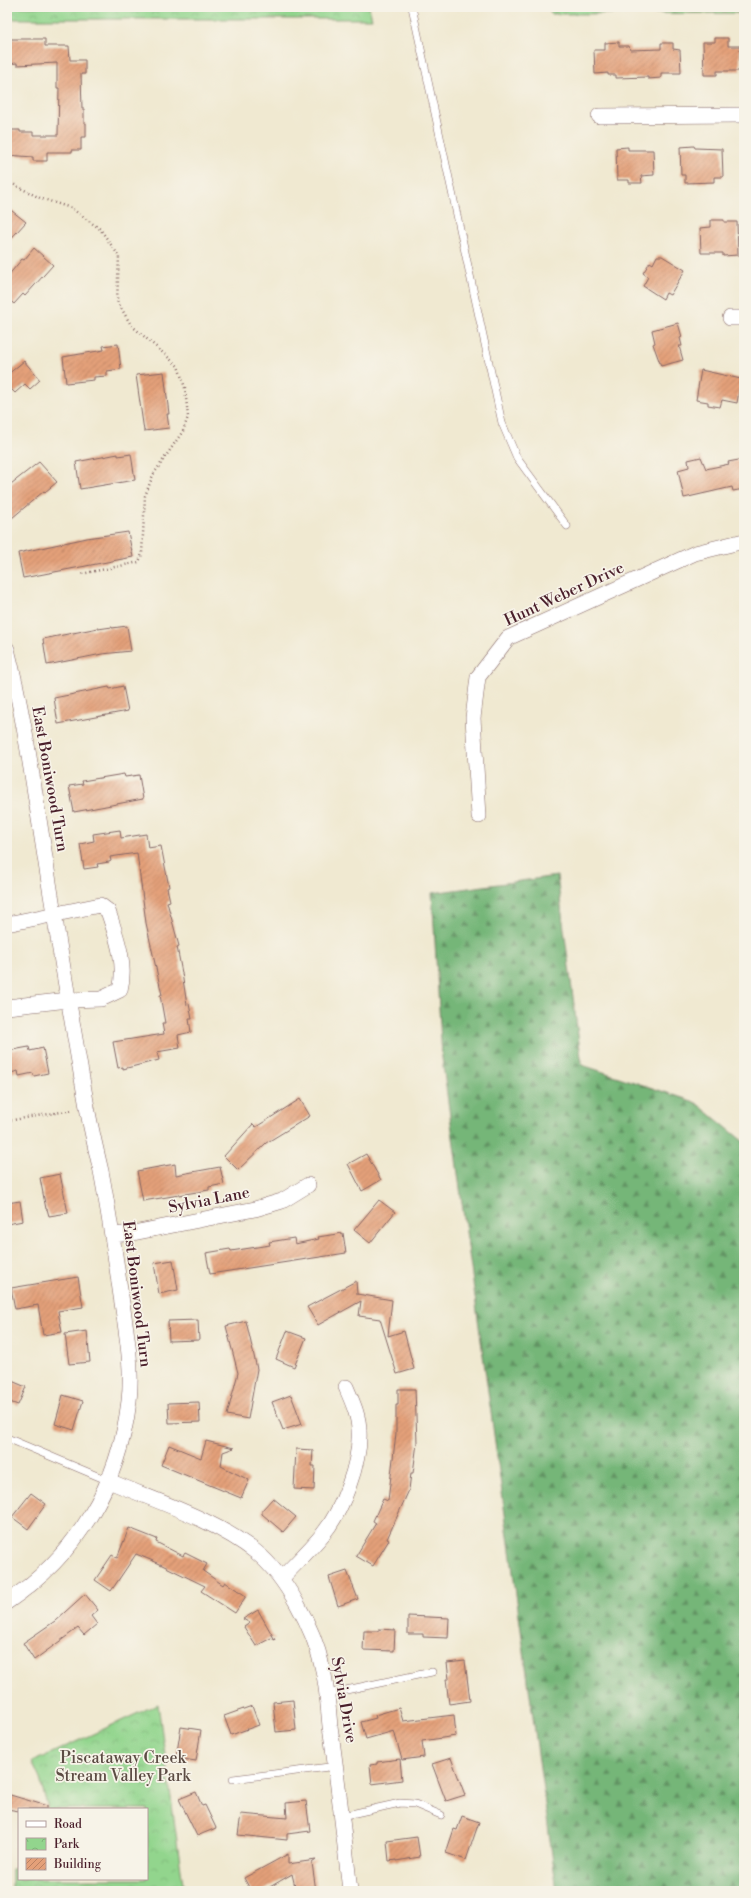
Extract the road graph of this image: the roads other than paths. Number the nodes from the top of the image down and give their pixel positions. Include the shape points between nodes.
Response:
1 (412, 7) edge
2 (744, 115) edge
3 (598, 116) dead end
4 (567, 526) dead end
5 (744, 541) edge
6 (7, 649) edge
7 (479, 816) dead end
8 (55, 915) junction
9 (7, 924) edge
10 (68, 1000) junction
11 (7, 1007) edge
12 (308, 1185) dead end
13 (112, 1235) junction
14 (346, 1387) dead end
15 (7, 1438) edge
16 (109, 1481) junction
17 (282, 1579) junction
18 (7, 1602) edge
19 (432, 1672) dead end
20 (327, 1694) junction
21 (337, 1766) junction
22 (233, 1779) dead end
23 (441, 1815) dead end
24 (342, 1816) junction
25 (350, 1891) edge

1 - 4 lane via 502,423 517,458
2 - 3 street
5 - 7 street, Hunt Weber Drive via 695,553 508,638 478,677 473,718
6 - 8 street, East Boniwood Turn via 28,753
8 - 9 street
8 - 10 street, East Boniwood Turn
8 - 10 street via 100,905 108,911 119,946 123,972 120,990 101,999
10 - 11 street
10 - 13 street, East Boniwood Turn
12 - 13 street, Sylvia Lane via 282,1201 255,1210
13 - 16 street, East Boniwood Turn via 128,1338 130,1372 129,1401
14 - 17 street via 360,1432 354,1471 344,1498 324,1533
15 - 16 lane
16 - 17 street, Sylvia Drive via 204,1521 238,1540 256,1552
16 - 18 street, East Boniwood Turn via 94,1510 58,1558 41,1576
17 - 20 street, Sylvia Drive via 313,1639 322,1665
19 - 20 lane
20 - 21 street, Sylvia Drive
21 - 22 lane
21 - 24 street, Sylvia Drive
23 - 24 lane via 415,1804 400,1803
24 - 25 street, Sylvia Drive

